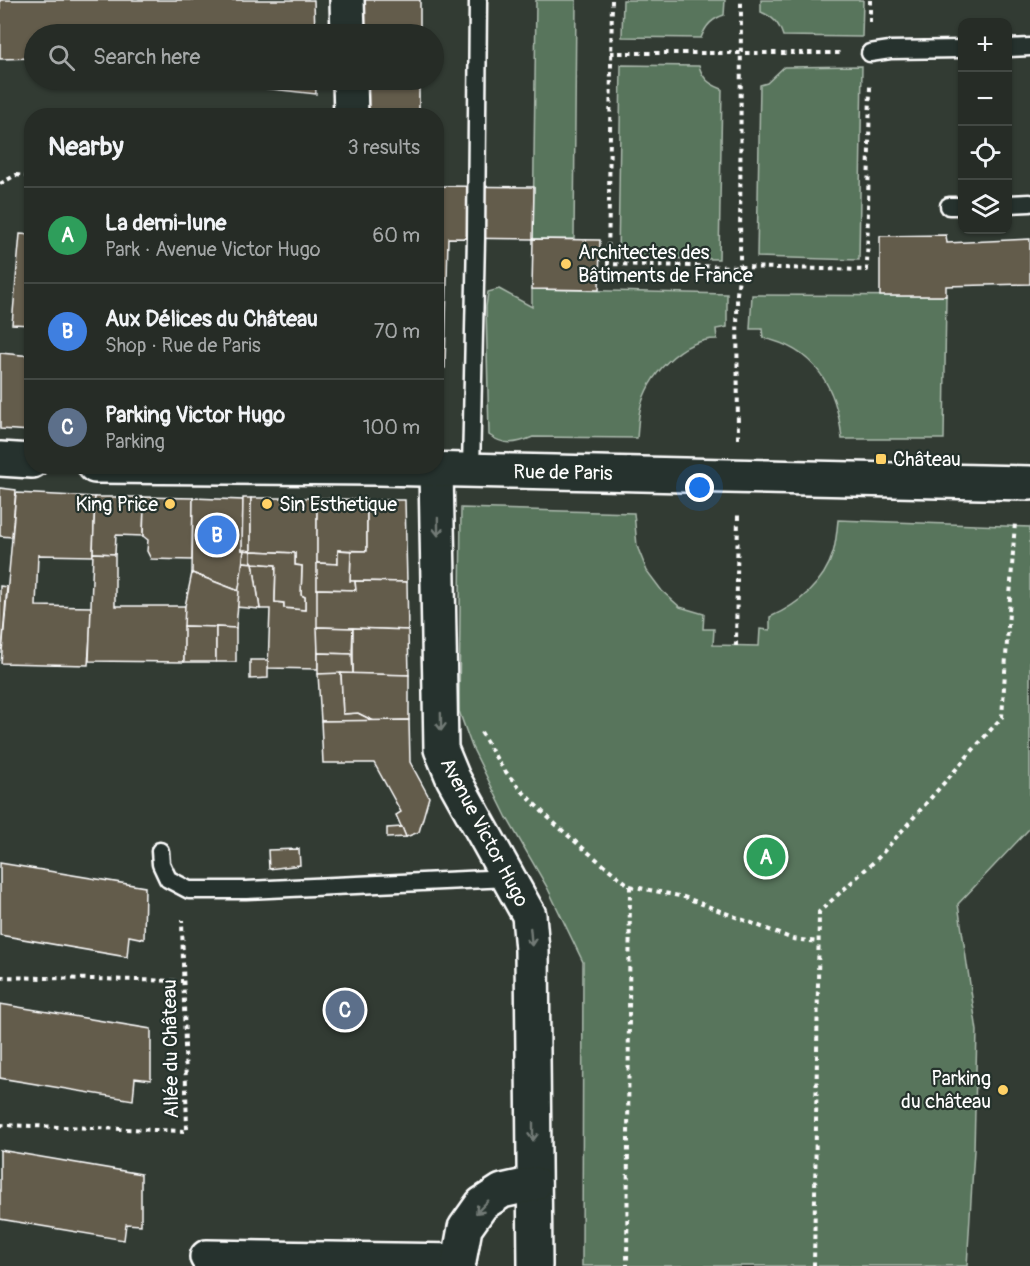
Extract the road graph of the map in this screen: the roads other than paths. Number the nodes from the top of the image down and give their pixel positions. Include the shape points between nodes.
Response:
1 (347, 0) edge
2 (478, 0) edge
3 (348, 24) edge
4 (1030, 47) edge
5 (1012, 48) edge
6 (958, 50) edge
7 (870, 53) road end
8 (350, 90) edge
9 (351, 108) edge
10 (1030, 203) edge
11 (1012, 204) edge
12 (0, 459) edge
13 (24, 460) edge
14 (444, 469) edge
15 (471, 470) junction
16 (436, 474) edge
17 (1024, 483) edge
18 (160, 851) dead end
19 (509, 878) junction
20 (534, 1184) junction
21 (207, 1257) dead end
22 (460, 1263) edge
23 (535, 1266) edge

1 - 3 street
2 - 15 lane
4 - 5 lane
6 - 7 lane
8 - 9 street
10 - 11 lane
12 - 13 street
14 - 15 street, Rue de Paris
15 - 17 street, Rue de Paris
16 -> 19 street, Avenue Victor Hugo via 441,749
18 - 19 lane via 168,879 189,890
19 -> 20 street, Avenue Victor Hugo via 529,915 531,938
20 -> 22 street via 502,1191 482,1204 465,1228
20 - 23 street, Avenue Victor Hugo
21 - 22 street

